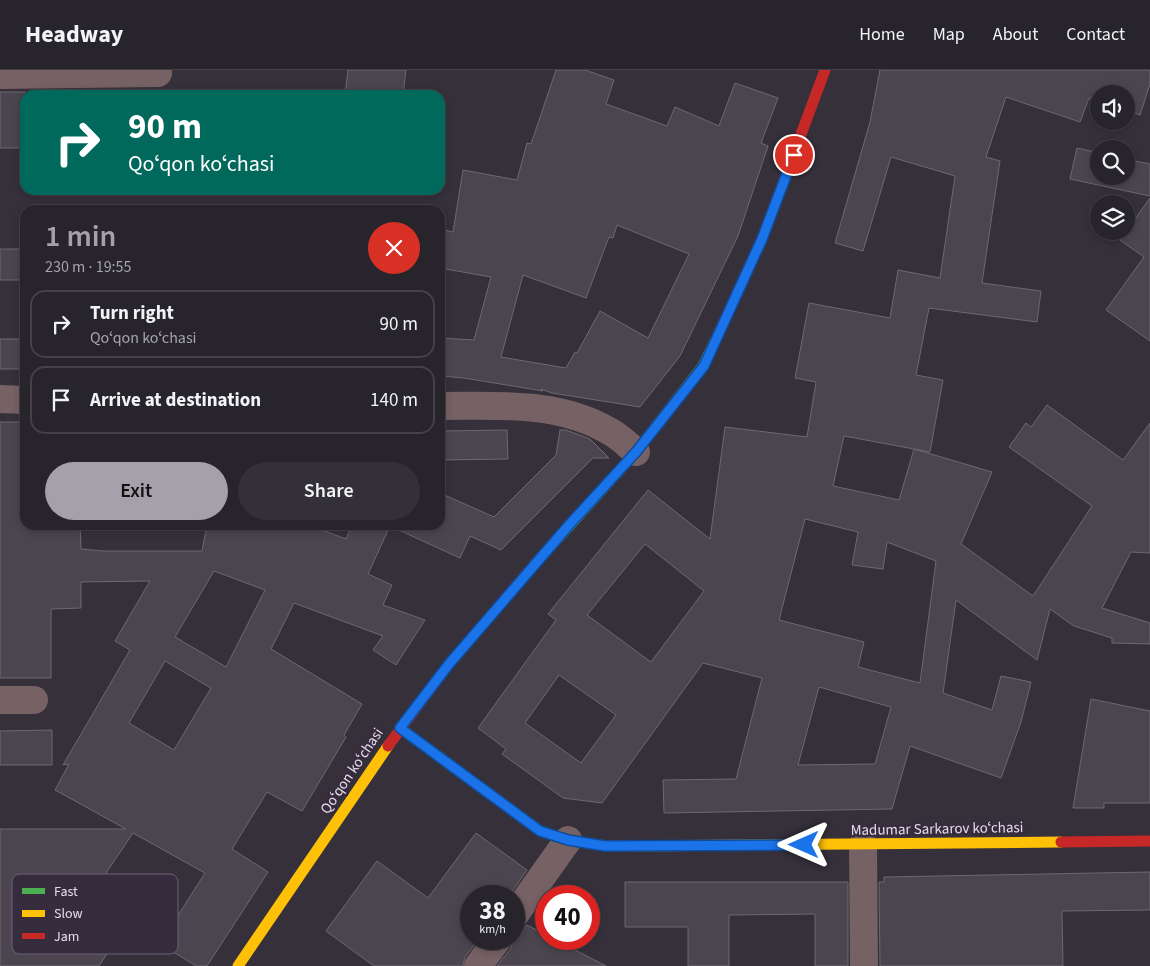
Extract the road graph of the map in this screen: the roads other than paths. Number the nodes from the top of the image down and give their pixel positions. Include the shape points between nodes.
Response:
1 (825, 70) edge
2 (158, 73) dead end
3 (0, 75) edge
4 (0, 399) edge
5 (20, 400) edge
6 (445, 406) edge
7 (636, 452) junction
8 (0, 700) edge
9 (34, 700) dead end
10 (400, 728) junction
11 (568, 840) junction
12 (1150, 841) edge
13 (863, 845) junction
14 (525, 901) edge
15 (490, 950) edge
16 (238, 966) edge
17 (478, 966) edge
18 (864, 966) edge

1 - 7 main road, Qoʻqon koʻchasi via 762,239 704,366
2 - 3 street
4 - 5 street
6 - 7 street via 536,407 569,413 610,431
7 - 10 main road, Qoʻqon koʻchasi via 449,664
8 - 9 street
10 - 11 main road, Madumar Sarkarov koʻchasi via 540,831
10 - 16 main road, Qoʻqon koʻchasi
11 - 13 main road, Madumar Sarkarov koʻchasi via 605,846
11 - 14 street
12 - 13 main road, Madumar Sarkarov koʻchasi
13 - 18 street
15 - 17 street

